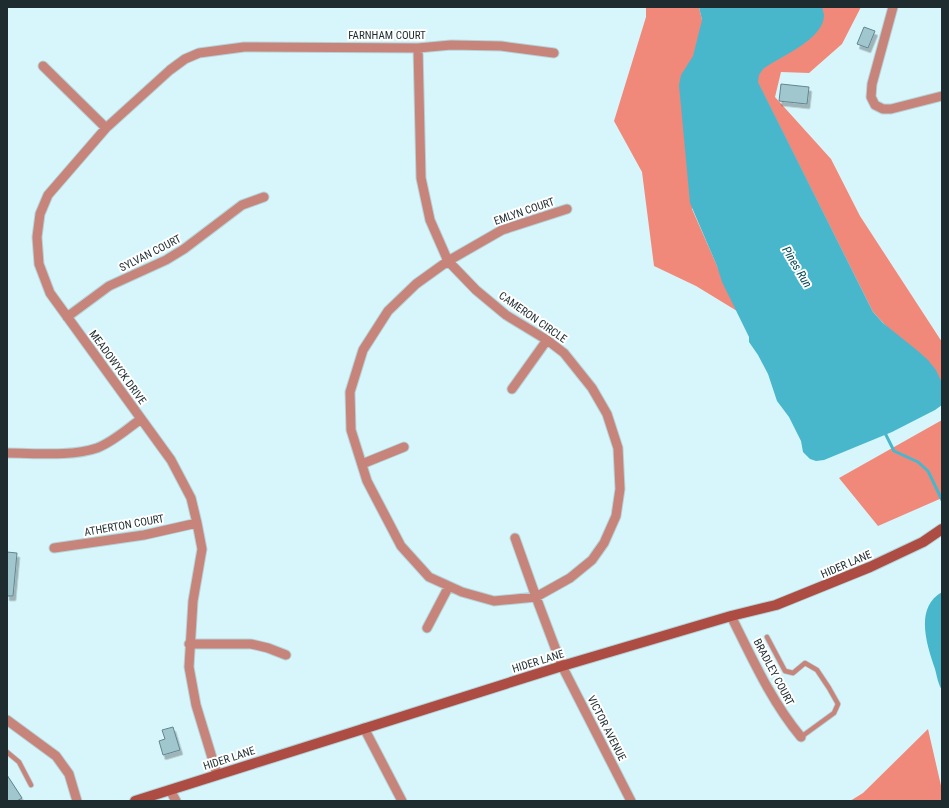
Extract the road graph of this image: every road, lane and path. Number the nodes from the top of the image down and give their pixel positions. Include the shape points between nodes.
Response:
1 (893, 7) edge
2 (418, 48) junction
3 (220, 49) joint
4 (554, 53) dead end
5 (43, 66) dead end
6 (942, 96) edge
7 (106, 128) junction
8 (264, 197) dead end
9 (567, 209) dead end
10 (448, 261) junction
11 (67, 317) junction
12 (547, 340) junction
13 (512, 389) dead end
14 (141, 419) junction
15 (404, 446) dead end
16 (7, 454) edge
17 (362, 464) junction
18 (197, 523) junction
19 (942, 529) edge
20 (515, 538) dead end
21 (54, 548) dead end
22 (449, 586) junction
23 (536, 597) junction
24 (731, 616) junction
25 (428, 628) dead end
26 (767, 637) dead end
27 (189, 644) junction
28 (286, 656) dead end
29 (562, 666) junction
30 (7, 720) edge
31 (364, 728) junction
32 (801, 737) joint
33 (7, 752) edge
34 (218, 774) junction
35 (31, 785) dead end
36 (170, 790) junction
37 (77, 801) edge
38 (134, 801) edge
39 (176, 801) edge
40 (402, 801) edge
41 (631, 801) edge

1 - 6 street via 872,84 871,97 875,105 891,109
2 - 3 street, FARNHAM COURT
2 - 4 street, FARNHAM COURT via 451,45 502,46
2 - 10 street, CAMERON CIRCLE via 421,178 430,220
3 - 7 street, MEADOWYCK DRIVE via 185,59
5 - 7 street
7 - 11 street, MEADOWYCK DRIVE via 48,195 40,214 37,237 39,264 50,293
8 - 11 street, SYLVAN COURT via 242,205 166,260 109,286
9 - 10 street, EMLYN COURT via 502,230
10 - 12 street, CAMERON CIRCLE via 476,290 506,315
10 - 17 street, CAMERON CIRCLE via 416,284 388,311 363,350 350,392 351,430
11 - 14 street, MEADOWYCK DRIVE
12 - 13 street
12 - 23 street, CAMERON CIRCLE via 564,353 592,388 607,414 618,448 620,489 616,516 604,543 592,560 570,578
14 - 16 street via 97,448 74,453
14 - 18 street, MEADOWYCK DRIVE via 171,460 191,498
15 - 17 street
17 - 22 street, CAMERON CIRCLE via 367,481 401,546 429,577
18 - 21 street, ATHERTON COURT via 144,535
18 - 27 street, MEADOWYCK DRIVE via 202,549 193,600
19 - 24 street, HIDER LANE via 922,542 870,567 776,605
20 - 23 street
22 - 23 street, CAMERON CIRCLE via 494,601
22 - 25 street
23 - 29 street
24 - 29 street, HIDER LANE
24 - 32 street, BRADLEY COURT via 756,668 786,719
26 - 32 lane via 785,671 793,673 805,663 817,670 838,704 834,713
27 - 28 street via 251,644
27 - 34 street, MEADOWYCK DRIVE via 188,667 196,706
29 - 31 street, HIDER LANE
29 - 41 street, VICTOR AVENUE
30 - 37 street via 56,756 69,774
31 - 34 street, HIDER LANE
31 - 40 street
33 - 35 lane via 20,762
34 - 36 street, HIDER LANE
36 - 38 street, HIDER LANE
36 - 39 street

